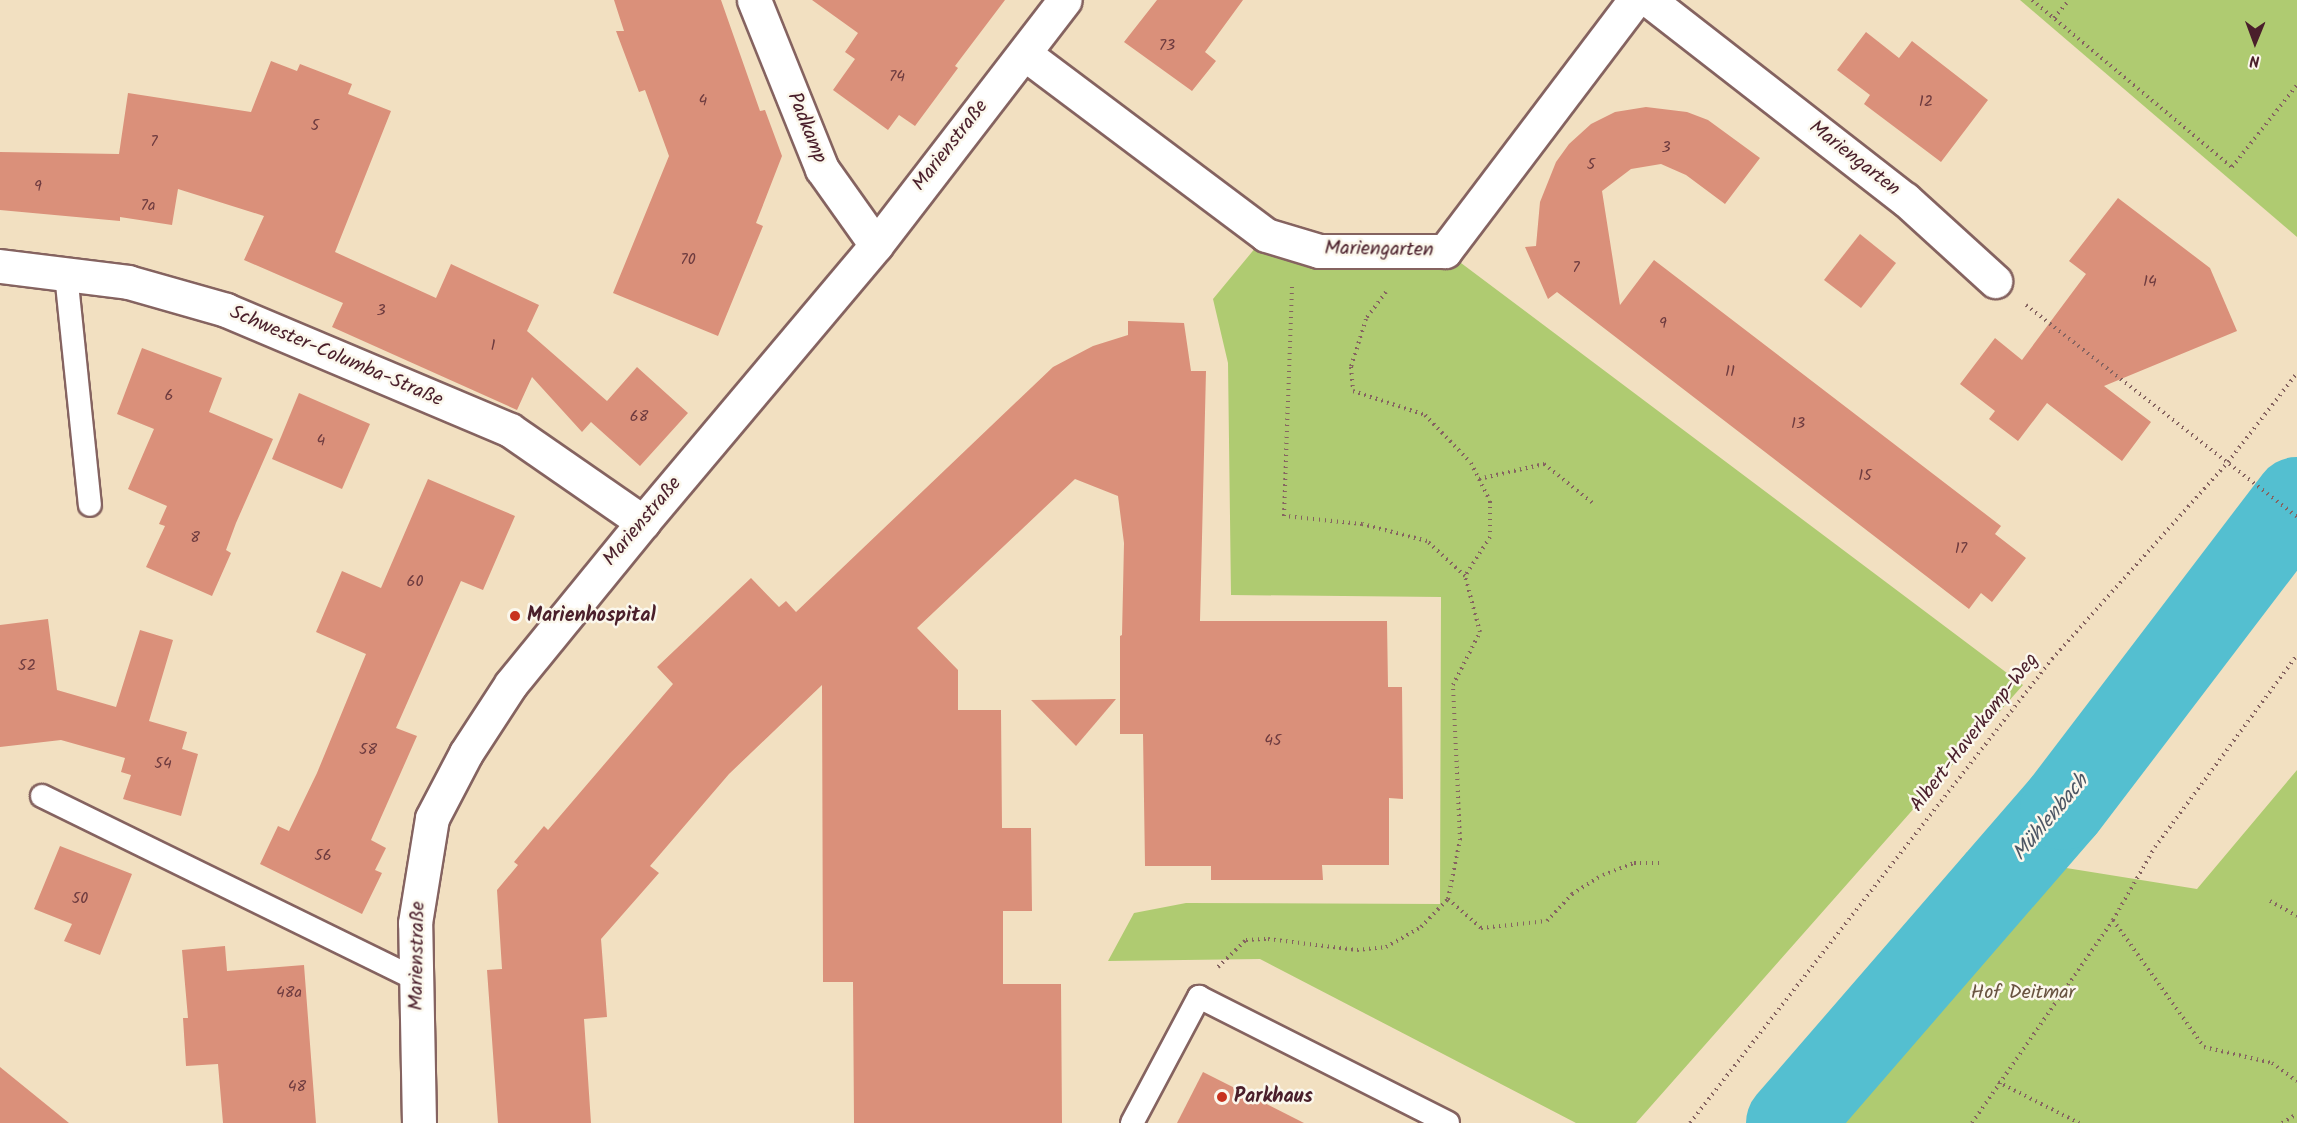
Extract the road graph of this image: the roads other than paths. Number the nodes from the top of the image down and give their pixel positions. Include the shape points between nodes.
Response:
1 (754, 0) edge
2 (1065, 0) edge
3 (1635, 0) edge
4 (1649, 0) edge
5 (1025, 54) junction
6 (876, 245) junction
7 (0, 266) edge
8 (66, 274) junction
9 (1995, 281) road end
10 (90, 505) dead end
11 (643, 522) junction
12 (42, 796) dead end
13 (416, 980) junction
14 (419, 1123) edge
15 (1132, 1123) edge
16 (1448, 1123) edge

1 - 6 street, Padkamp via 822,170
2 - 5 street, Marienstraße
3 - 5 street, Mariengarten via 1445,251 1319,251 1266,235
4 - 9 street, Mariengarten via 1905,199
5 - 6 street, Marienstraße
6 - 11 street, Marienstraße
7 - 8 street, Schwester-Columba-Straße
8 - 10 lane
8 - 11 street, Schwester-Columba-Straße via 128,282 226,310 510,430
11 - 13 street, Marienstraße via 512,684 466,753 432,818 415,923
12 - 13 lane
13 - 14 street, Marienstraße
15 - 16 lane via 1199,997

